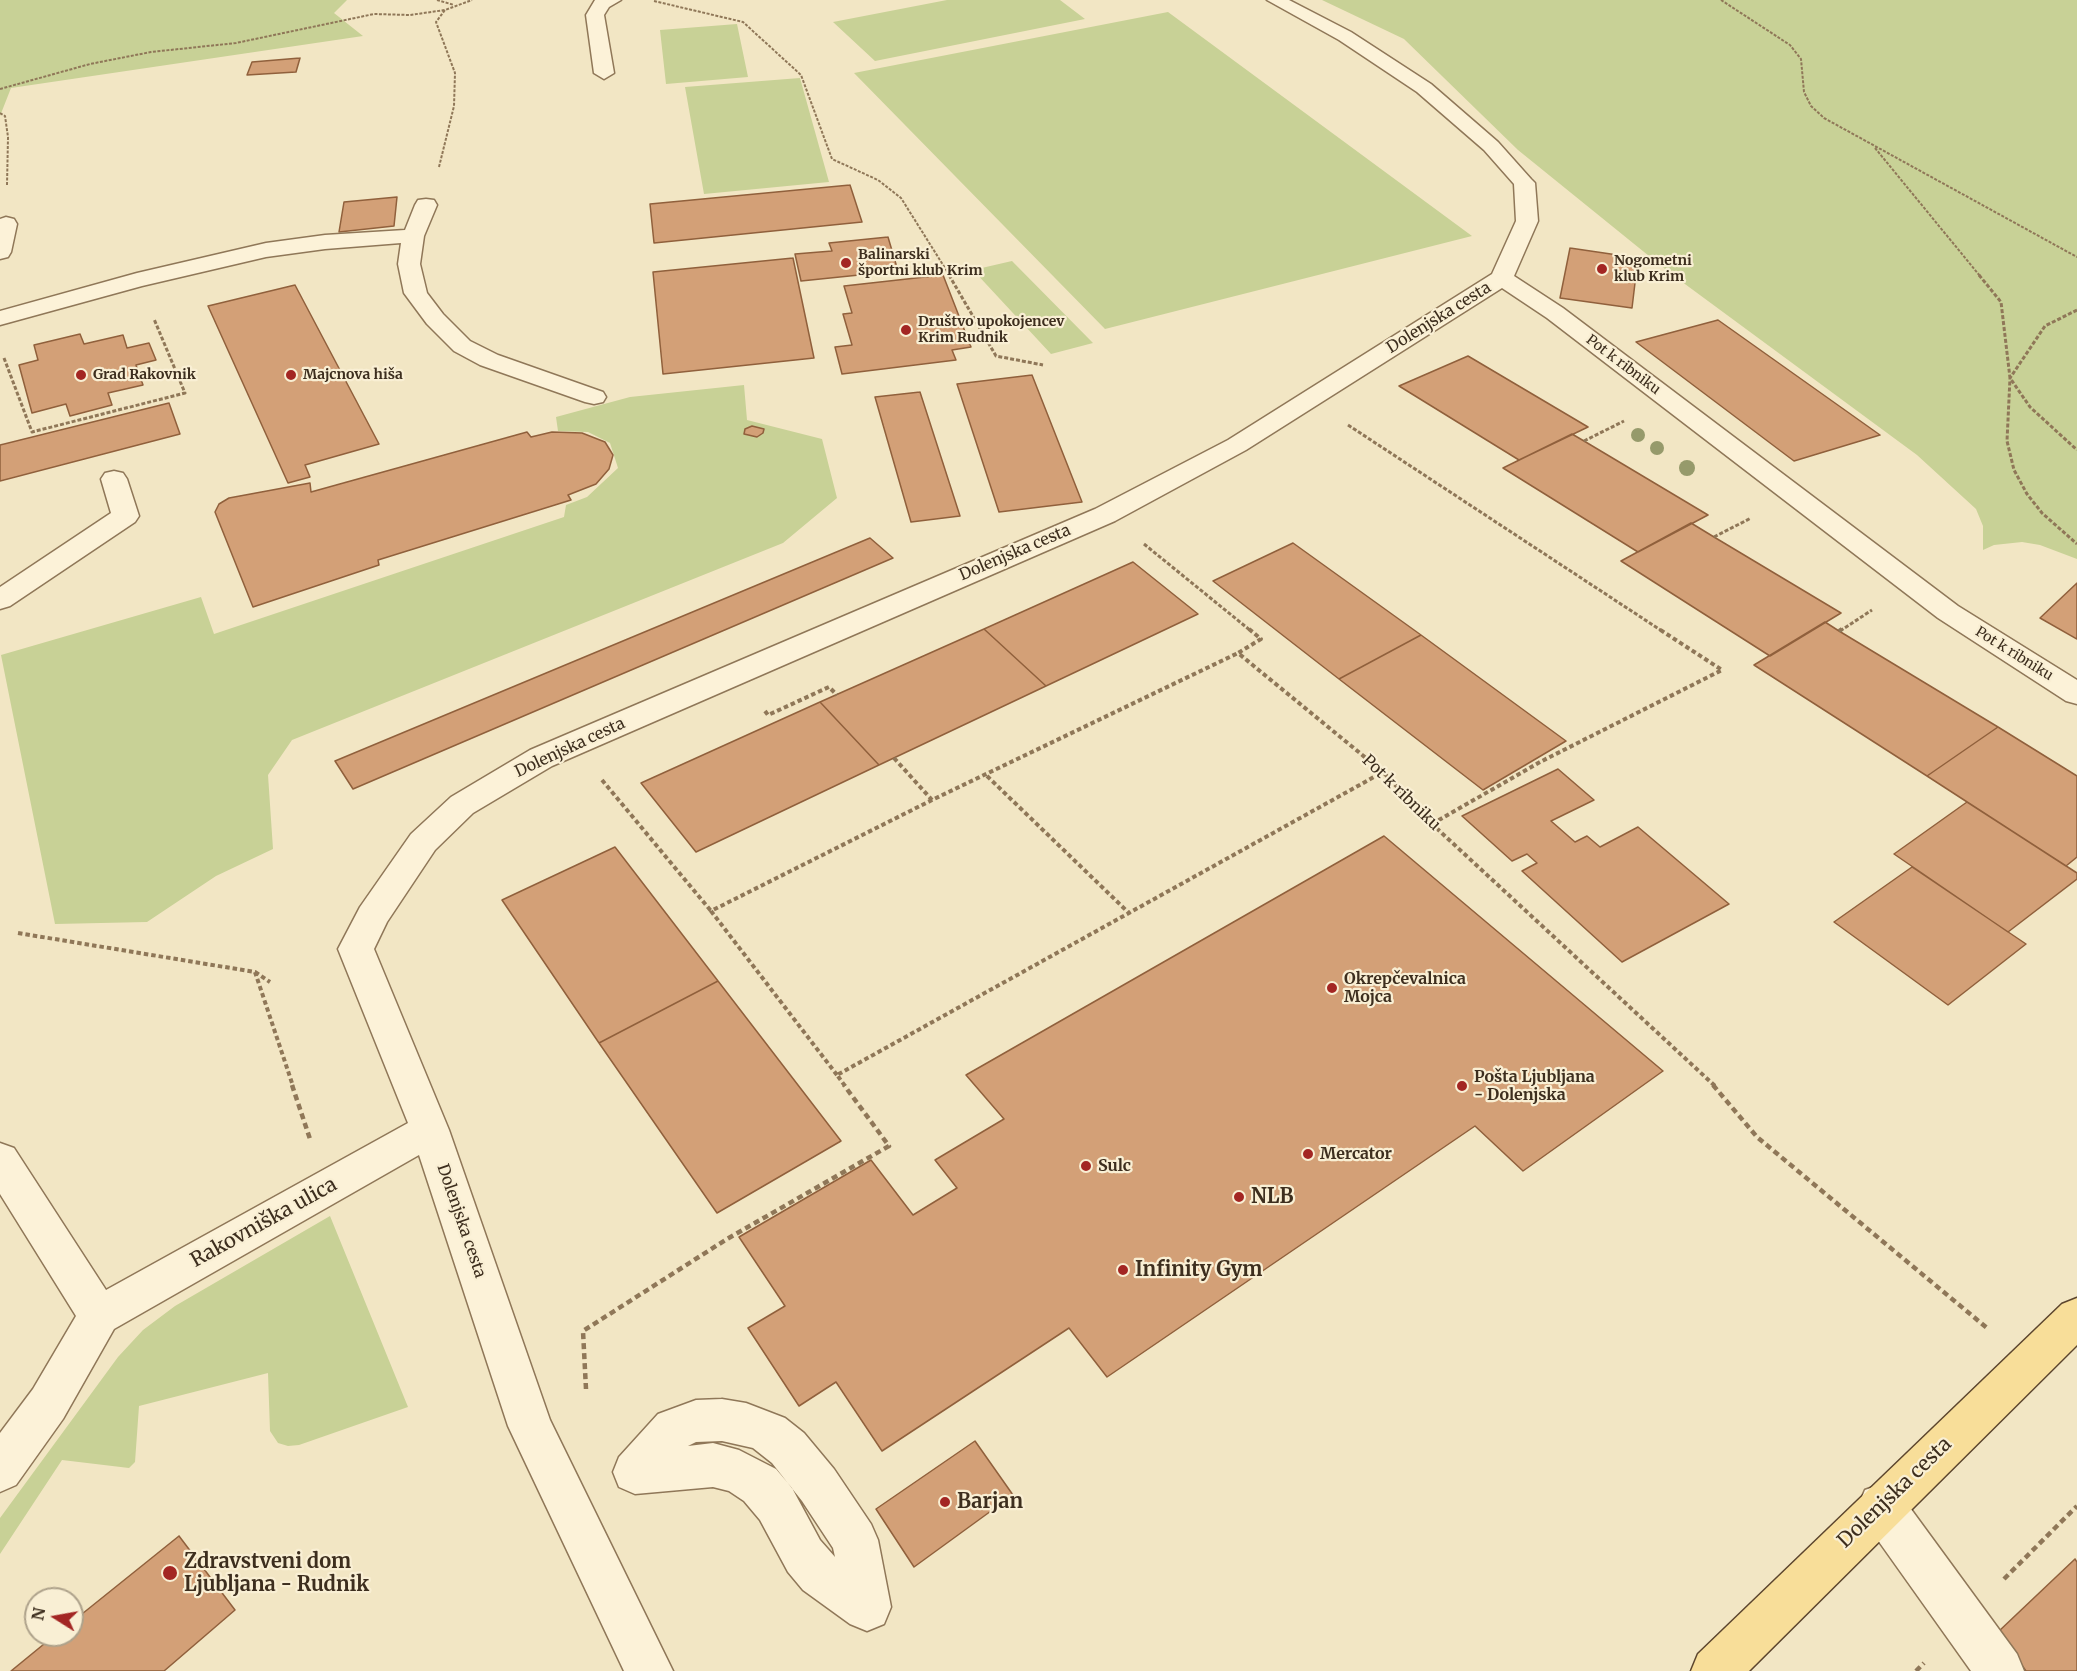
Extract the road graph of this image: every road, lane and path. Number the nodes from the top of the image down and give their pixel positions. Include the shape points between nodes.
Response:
1 (437, 0) edge
2 (472, 0) edge
3 (612, 0) edge
4 (651, 0) edge
5 (1276, 0) edge
6 (1721, 0) edge
7 (454, 5) junction
8 (445, 10) junction
9 (604, 73) dead end
10 (0, 89) edge
11 (0, 113) edge
12 (1873, 146) junction
13 (439, 168) dead end
14 (426, 206) dead end
15 (6, 224) joint
16 (413, 236) junction
17 (232, 240) dead end
18 (302, 244) junction
19 (0, 252) edge
20 (2077, 257) edge
21 (1502, 278) junction
22 (137, 280) junction
23 (2077, 310) edge
24 (0, 318) edge
25 (0, 348) edge
26 (1044, 365) dead end
27 (2010, 378) junction
28 (594, 397) dead end
29 (1632, 416) dead end
30 (1346, 424) dead end
31 (1584, 441) dead end
32 (2077, 450) edge
33 (114, 479) dead end
34 (1105, 515) junction
35 (1757, 515) dead end
36 (1714, 537) dead end
37 (2077, 544) edge
38 (0, 600) edge
39 (1875, 608) dead end
40 (1839, 631) dead end
41 (1238, 653) junction
42 (2077, 694) edge
43 (542, 758) junction
44 (894, 758) dead end
45 (1383, 772) junction
46 (987, 776) junction
47 (932, 800) junction
48 (1432, 824) junction
49 (711, 911) junction
50 (1130, 914) junction
51 (18, 933) dead end
52 (255, 972) junction
53 (270, 982) dead end
54 (837, 1075) junction
55 (430, 1130) junction
56 (311, 1142) dead end
57 (0, 1160) edge
58 (99, 1316) junction
59 (2077, 1317) edge
60 (2029, 1362) junction
61 (586, 1389) dead end
62 (0, 1470) edge
63 (635, 1472) joint
64 (1881, 1506) junction
65 (649, 1671) edge
66 (1714, 1671) edge
67 (2000, 1671) edge

1 - 7 path
2 - 7 path
3 - 9 street via 602,3 595,15
4 - 26 path via 743,22 801,75 832,159 878,180 901,198 996,356
5 - 21 street via 1345,36 1424,88 1491,146 1524,183 1527,221
6 - 12 path via 1790,45 1801,59 1804,92 1811,106 1824,118
7 - 8 path
8 - 10 path via 410,15 374,14 236,43 152,51
8 - 13 path via 436,22 455,73 454,106
11 - 15 path via 5,116 8,137
12 - 20 path
12 - 27 path via 2001,303
14 - 16 street
15 - 19 street
16 - 18 street
16 - 28 street via 410,264 416,293 435,320 462,346 489,360
17 - 18 street via 272,231 301,230
18 - 22 street
21 - 34 street, Dolenjska cesta via 1237,445
21 - 42 street, Pot k ribniku via 1555,313 1948,612
22 - 24 street
22 - 25 path via 185,393 32,432
23 - 27 path via 2045,326
27 - 32 path via 2030,407
27 - 37 path via 2007,441 2014,470 2042,513
29 - 31 path
30 - 48 path via 1722,670 1540,762
33 - 38 street via 125,516
34 - 41 path via 1261,639
34 - 43 street, Dolenjska cesta
35 - 36 path
39 - 40 path
41 - 45 path, Pot k ribniku
41 - 46 path
43 - 49 path via 590,766
43 - 55 street, Dolenjska cesta via 462,805 423,842 392,883 356,949
44 - 47 path
45 - 48 path, Pot k ribniku
45 - 50 path
46 - 47 path
46 - 50 path
47 - 49 path
48 - 60 path, Pot k ribniku via 1722,1093 1757,1137
49 - 54 path
50 - 54 path
51 - 52 path
52 - 53 path
52 - 56 path
54 - 61 path via 890,1146 727,1239 583,1331
55 - 58 street, Rakovniška ulica
55 - 65 street, Dolenjska cesta via 530,1426
57 - 58 street
58 - 62 street via 48,1404
59 - 60 main road, Dolenjska cesta
60 - 64 main road, Dolenjska cesta
63 - 63 street via 713,1465 740,1472 760,1485 776,1504 804,1556 819,1574 867,1607 855,1540 796,1457 769,1433 722,1420 696,1421 674,1429
64 - 66 main road, Dolenjska cesta
64 - 67 street

